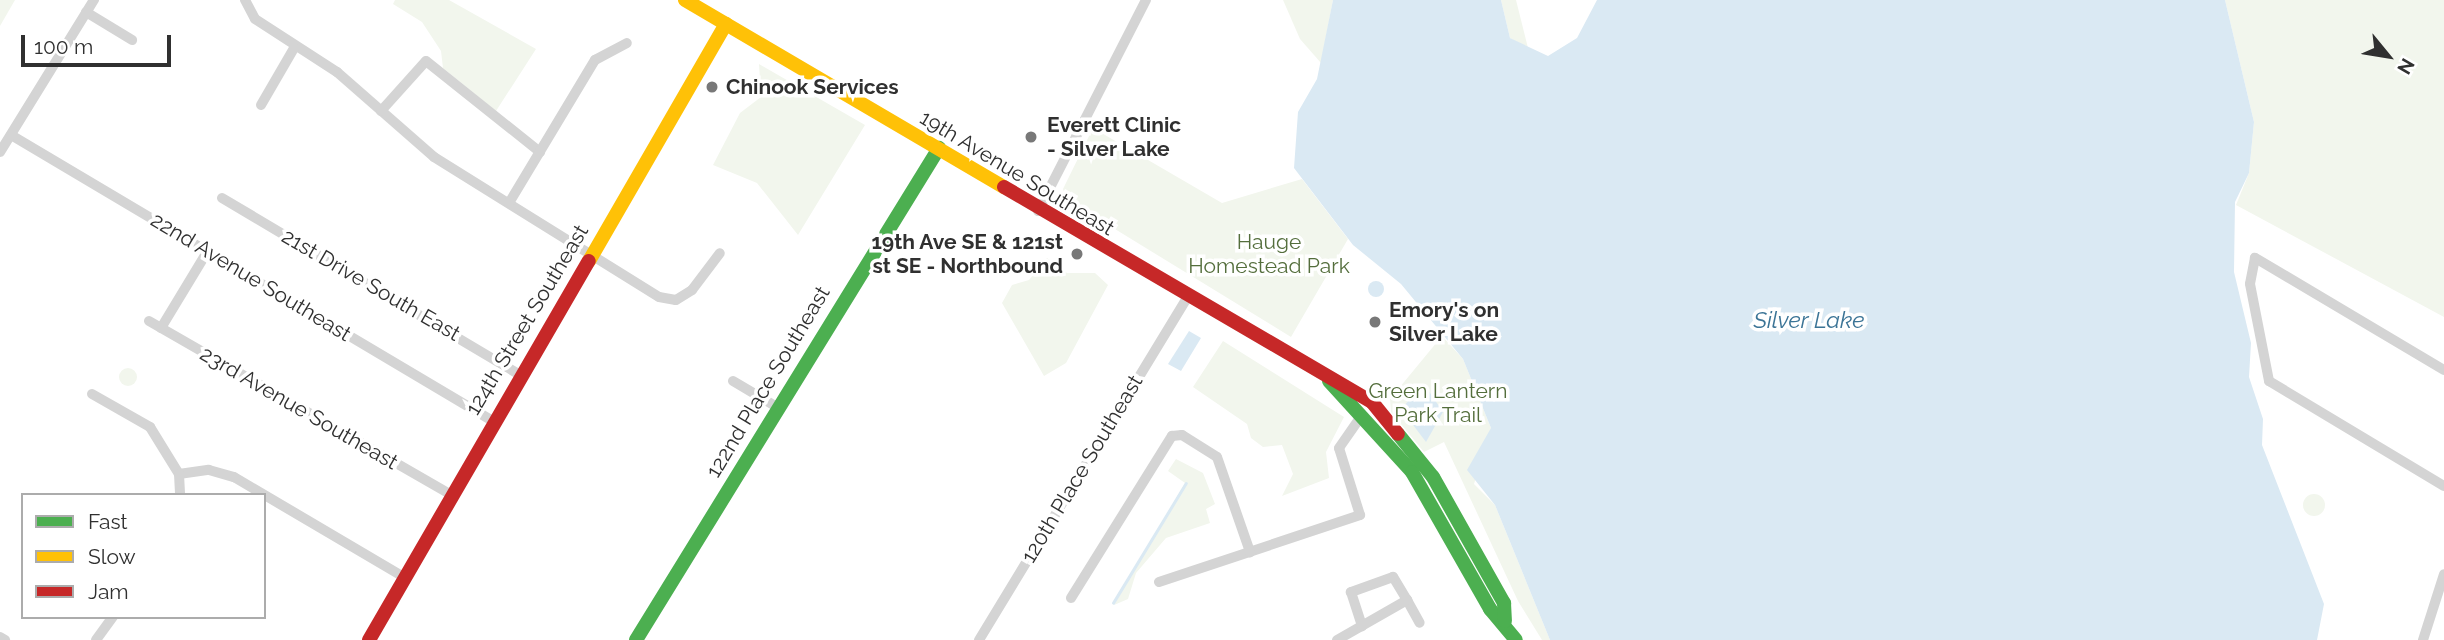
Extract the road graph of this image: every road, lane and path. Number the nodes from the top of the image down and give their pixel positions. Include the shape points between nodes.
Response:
1 (94, 0) edge
2 (245, 0) edge
3 (685, 0) edge
4 (1146, 0) edge
5 (86, 12) junction
6 (726, 24) junction
7 (132, 40) dead end
8 (626, 43) dead end
9 (294, 48) junction
10 (261, 105) dead end
11 (381, 111) junction
12 (10, 135) junction
13 (939, 148) junction
14 (0, 152) edge
15 (540, 152) junction
16 (222, 198) dead end
17 (509, 203) junction
18 (1038, 211) junction
19 (207, 251) junction
20 (720, 253) dead end
21 (591, 254) junction
22 (1186, 299) junction
23 (149, 321) dead end
24 (161, 328) junction
25 (2444, 370) edge
26 (519, 374) junction
27 (733, 381) dead end
28 (1329, 381) junction
29 (92, 394) dead end
30 (777, 407) junction
31 (1362, 415) junction
32 (491, 419) junction
33 (179, 474) junction
34 (2444, 486) edge
35 (180, 493) edge
36 (261, 493) edge
37 (450, 494) junction
38 (266, 496) edge
39 (1250, 552) junction
40 (2444, 574) edge
41 (404, 577) junction
42 (1159, 582) dead end
43 (1071, 598) dead end
44 (1407, 600) junction
45 (112, 619) edge
46 (1505, 621) junction
47 (1420, 623) dead end
48 (1362, 625) junction
49 (0, 637) edge
50 (5, 640) edge
51 (96, 640) edge
52 (369, 640) edge
53 (636, 640) edge
54 (979, 640) edge
55 (1338, 640) edge
56 (1516, 640) edge
57 (2423, 640) edge

1 - 5 street
2 - 9 street via 255,19
3 - 6 main road, 19th Avenue Southeast
4 - 18 street
5 - 7 street
5 - 12 street
6 - 13 main road, 19th Avenue Southeast
6 - 21 main road, 124th Street Southeast
8 - 15 street via 595,60
9 - 10 street
9 - 11 street via 337,72
11 - 15 street via 426,61
11 - 17 street via 434,157
12 - 14 street
12 - 19 street, 22nd Avenue Southeast
13 - 18 main road, 19th Avenue Southeast
13 - 30 main road, 122nd Place Southeast
15 - 17 street
16 - 26 street, 21st Drive South East
17 - 21 street
18 - 22 main road, 19th Avenue Southeast
19 - 24 street
19 - 32 street, 22nd Avenue Southeast
20 - 21 street via 692,290 676,300 659,297
21 - 26 main road, 124th Street Southeast
22 - 28 main road, 19th Avenue Southeast
22 - 54 street, 120th Place Southeast
23 - 24 street, 23rd Avenue Southeast
24 - 37 street, 23rd Avenue Southeast
25 - 34 street via 2255,258 2250,284 2269,381
26 - 32 main road, 124th Street Southeast
27 - 30 street
28 - 31 main road, 19th Avenue Southeast
28 - 46 main road, 19th Avenue Southeast via 1372,402 1409,442 1504,603
29 - 33 street via 150,427
30 - 53 main road, 122nd Place Southeast
31 - 39 street via 1339,448 1360,515
31 - 46 main road, 19th Avenue Southeast via 1412,472 1490,609
32 - 37 main road, 124th Street Southeast
33 - 35 street
33 - 36 street via 209,470 234,477
37 - 41 main road, 124th Street Southeast
38 - 41 street
39 - 42 street
39 - 43 street via 1217,457 1182,435 1172,436
40 - 57 street
41 - 52 main road, 124th Street Southeast
44 - 47 street
44 - 48 street
44 - 48 street via 1389,576 1355,589 1350,597
45 - 51 street
46 - 56 main road, 19th Avenue Southeast
48 - 55 street
49 - 50 street

